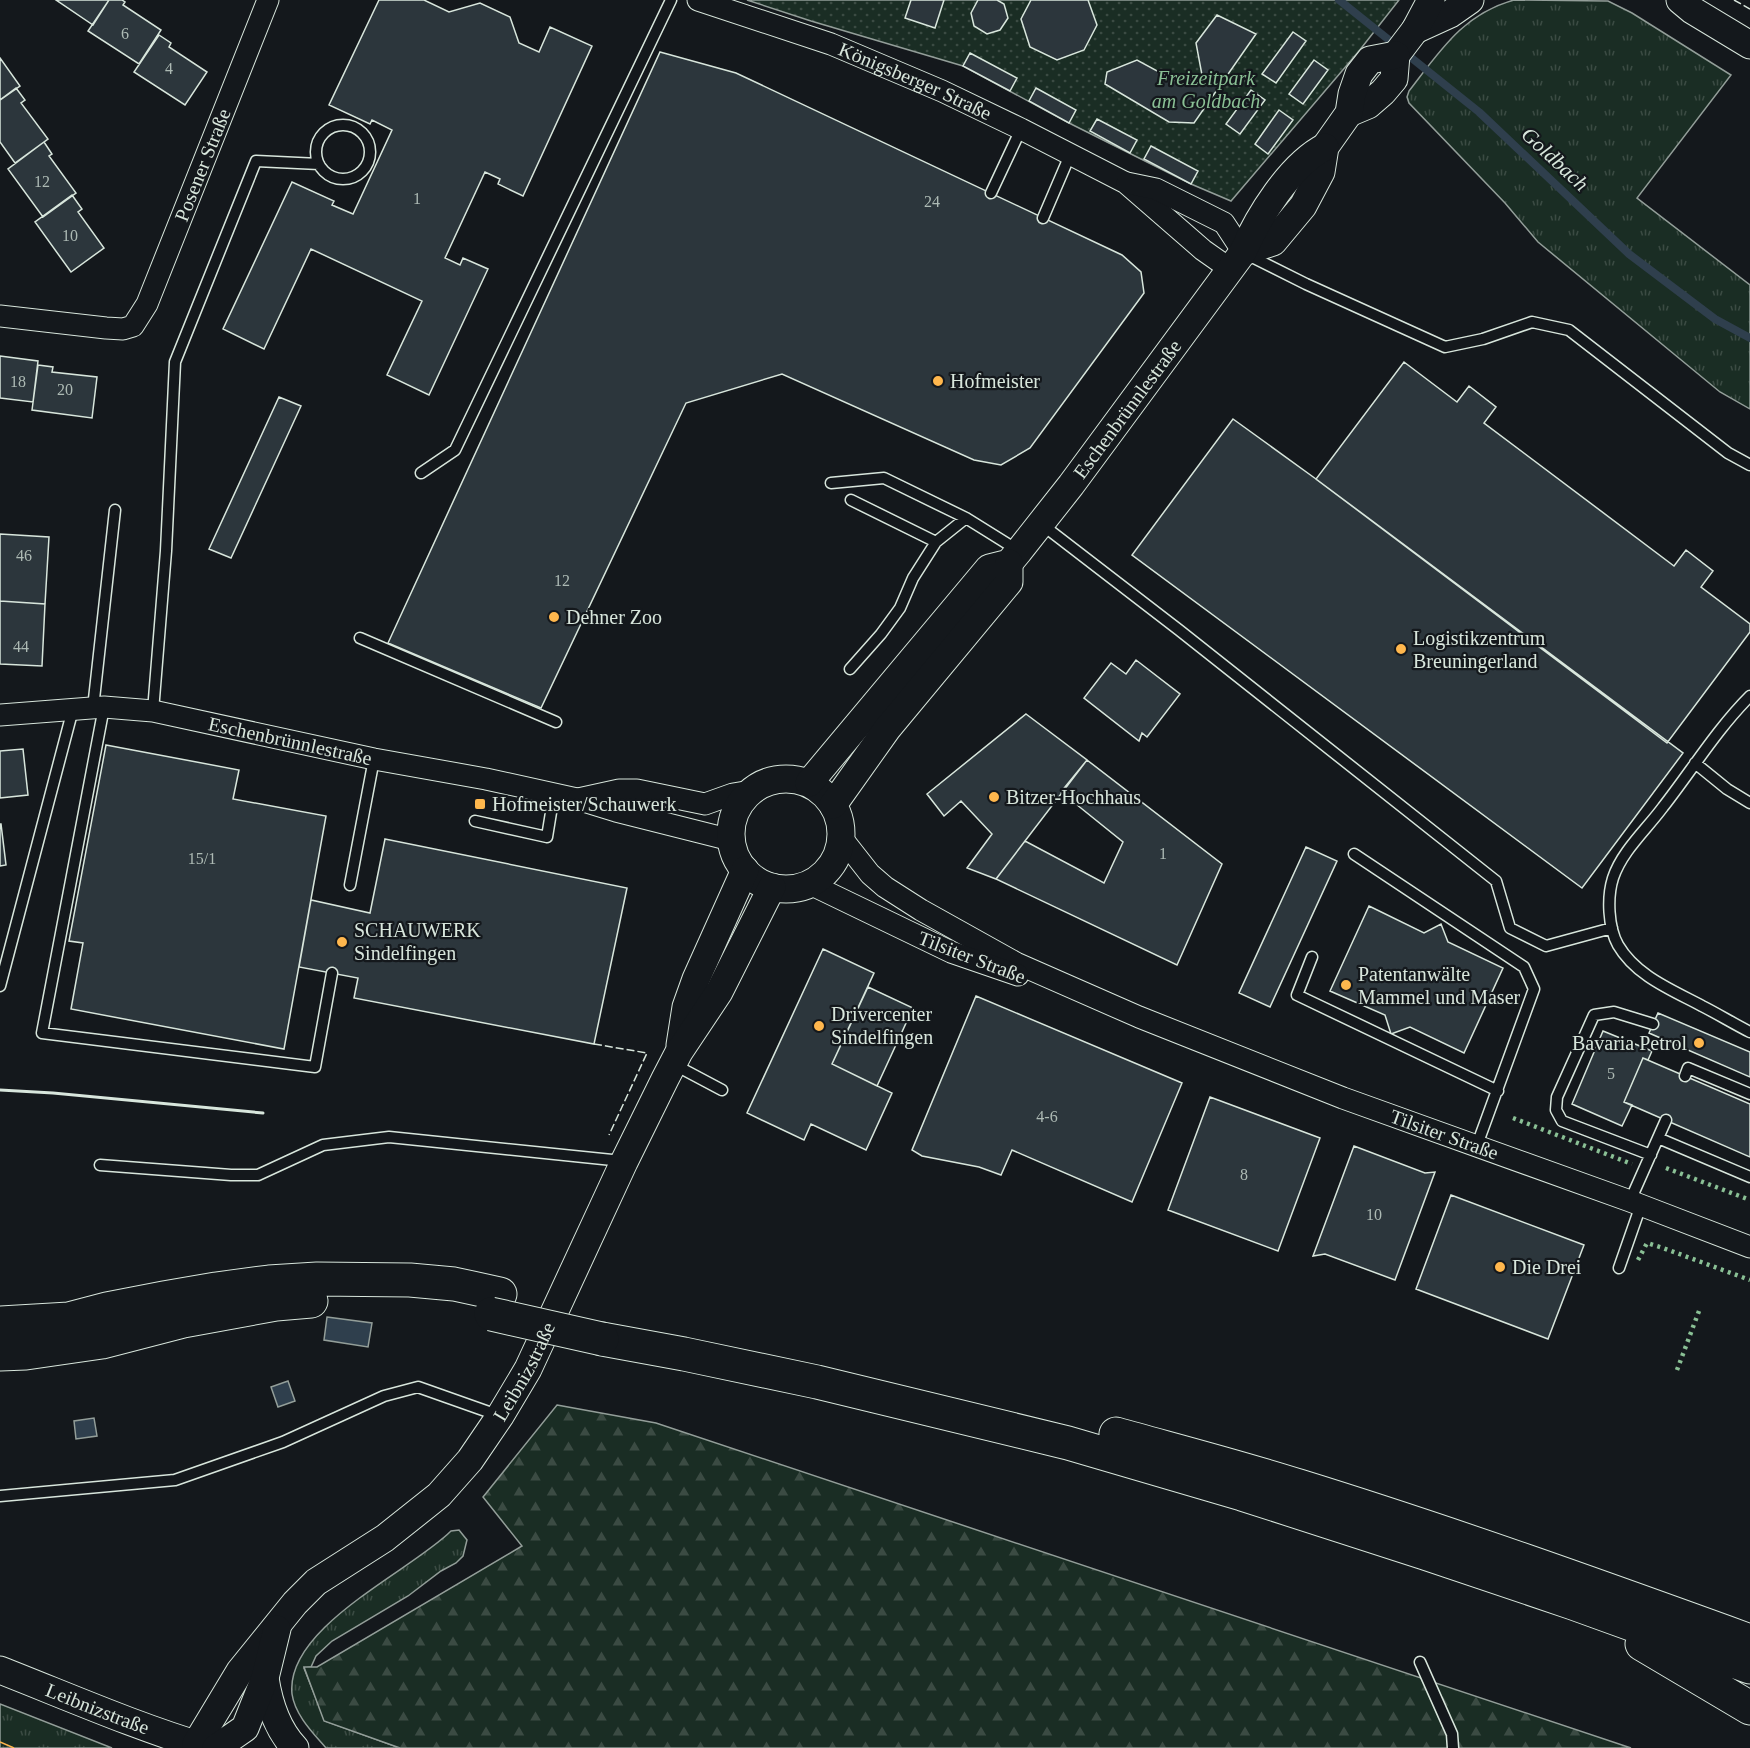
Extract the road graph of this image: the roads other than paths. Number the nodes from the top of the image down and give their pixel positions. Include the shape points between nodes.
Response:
1 (268, 0) edge
2 (671, 0) edge
3 (698, 0) edge
4 (1431, 0) edge
5 (1470, 0) edge
6 (1680, 3) edge
7 (1415, 30) junction
8 (1750, 45) edge
9 (1021, 129) junction
10 (1070, 155) junction
11 (319, 164) junction
12 (1126, 183) junction
13 (991, 193) dead end
14 (1043, 218) dead end
15 (1236, 261) junction
16 (0, 316) edge
17 (1750, 465) edge
18 (421, 473) dead end
19 (831, 483) dead end
20 (850, 500) dead end
21 (115, 510) dead end
22 (966, 518) junction
23 (1040, 523) junction
24 (936, 542) junction
25 (1014, 557) junction
26 (360, 638) dead end
27 (850, 669) dead end
28 (1750, 696) edge
29 (90, 708) junction
30 (153, 711) junction
31 (0, 715) edge
32 (556, 722) dead end
33 (374, 759) junction
34 (1695, 763) junction
35 (809, 783) junction
36 (751, 791) junction
37 (554, 794) junction
38 (577, 799) junction
39 (1750, 802) edge
40 (833, 806) junction
41 (475, 821) dead end
42 (842, 837) junction
43 (731, 840) junction
44 (1354, 854) dead end
45 (744, 870) junction
46 (810, 884) junction
47 (350, 885) dead end
48 (772, 887) junction
49 (1612, 928) junction
50 (1312, 957) dead end
51 (332, 973) dead end
52 (0, 986) edge
53 (1139, 1017) junction
54 (1653, 1024) dead end
55 (1750, 1032) edge
56 (676, 1058) junction
57 (1685, 1076) dead end
58 (722, 1090) dead end
59 (1498, 1092) junction
60 (1750, 1094) edge
61 (1666, 1120) dead end
62 (1658, 1138) junction
63 (1477, 1145) junction
64 (1651, 1155) junction
65 (624, 1161) junction
66 (100, 1165) dead end
67 (1750, 1177) edge
68 (1636, 1203) junction
69 (1750, 1247) edge
70 (1619, 1268) dead end
71 (496, 1304) junction
72 (0, 1323) edge
73 (607, 1329) junction
74 (0, 1354) edge
75 (500, 1416) junction
76 (0, 1496) edge
77 (1573, 1604) junction
78 (279, 1622) junction
79 (1750, 1641) edge
80 (1420, 1662) dead end
81 (1750, 1667) edge
82 (0, 1670) edge
83 (265, 1678) junction
84 (1750, 1708) edge
85 (210, 1747) edge
86 (252, 1748) edge
87 (295, 1748) edge
88 (1453, 1748) edge

1 - 16 street, Posener Straße via 147,304 133,326 106,328
2 - 18 lane via 455,450
3 - 9 street, Königsberger Straße via 831,44
4 - 7 street, Eschenbrünnlestraße
5 - 7 street
6 - 8 street
7 - 15 street, Eschenbrünnlestraße via 1387,65 1383,92 1368,105 1349,113 1325,147 1300,164 1252,229
9 - 10 street, Königsberger Straße
9 - 13 lane
10 - 12 street, Königsberger Straße
10 - 14 lane
11 - 11 lane via 339,179 355,177 367,165 368,141 355,128 336,126 321,137 316,155
11 - 30 lane via 256,161 176,362
12 - 15 street, Königsberger Straße via 1203,250
12 - 15 street, Königsberger Straße via 1156,189 1224,223
15 - 17 lane via 1305,284 1445,346 1483,339 1532,322 1569,330 1728,453
15 - 23 street, Eschenbrünnlestraße
19 - 22 lane via 884,478
20 - 24 lane
21 - 29 lane via 97,679
22 - 24 lane
22 - 25 lane
23 - 25 street, Eschenbrünnlestraße
23 - 49 lane via 1496,881 1510,928 1546,946
24 - 27 lane via 900,608
25 - 35 street, Eschenbrünnlestraße via 989,568
25 - 40 street, Eschenbrünnlestraße via 1009,582 887,729
26 - 32 lane
28 - 34 lane
29 - 30 street, Eschenbrünnlestraße
29 - 31 street, Eschenbrünnlestraße
29 - 51 lane via 42,1032 315,1066
29 - 52 lane
30 - 33 street, Eschenbrünnlestraße
33 - 37 street, Eschenbrünnlestraße
33 - 47 lane
34 - 39 lane
34 - 49 lane via 1625,855 1613,879 1609,906
35 - 36 street via 779,779
35 - 40 street
36 - 38 street, Eschenbrünnlestraße via 705,804 637,789
36 - 43 street via 735,813
37 - 38 street, Eschenbrünnlestraße
37 - 41 lane via 547,837
38 - 43 street, Eschenbrünnlestraße
40 - 42 street
42 - 46 street via 832,865
42 - 53 street, Tilsiter Straße via 870,874 921,910 1016,963
43 - 45 street
44 - 59 lane via 1524,967 1534,989
45 - 48 street
45 - 56 street, Leibnizstraße via 696,979
46 - 48 street via 798,888
46 - 53 street, Tilsiter Straße via 951,952
48 - 56 street, Leibnizstraße via 719,992
49 - 55 lane via 1618,945 1631,961 1657,983
50 - 59 lane via 1297,995
53 - 63 street, Tilsiter Straße via 1343,1098
54 - 64 lane via 1614,1012 1594,1015 1557,1097 1556,1110 1563,1121
56 - 58 lane
56 - 65 street, Leibnizstraße
57 - 60 lane via 1688,1068
59 - 63 lane
61 - 62 lane
62 - 64 lane
62 - 67 lane
63 - 68 street, Tilsiter Straße
64 - 68 lane
65 - 66 lane via 389,1137 323,1145 258,1175
65 - 75 street, Leibnizstraße via 528,1369
68 - 69 street, Tilsiter Straße
68 - 70 lane
71 - 72 highway via 454,1284 366,1279 288,1281 164,1298 69,1319
71 - 73 highway, bridge
71 - 74 highway via 473,1310 377,1300 276,1304 183,1321 102,1342
73 - 77 highway via 1068,1443 1242,1494
73 - 79 highway via 663,1327 1090,1427 1275,1479 1483,1546
75 - 76 lane via 418,1386 384,1396 283,1443 175,1480
75 - 78 street, Leibnizstraße via 470,1460 439,1495 386,1538 316,1582
77 - 81 highway
77 - 84 highway
78 - 83 street, Leibnizstraße
78 - 85 street, Leibnizstraße via 240,1671
80 - 88 lane via 1452,1734
82 - 85 street, Leibnizstraße
83 - 85 street, Leibnizstraße via 245,1728
83 - 87 street, Leibnizstraße via 275,1717
85 - 86 street via 239,1744

